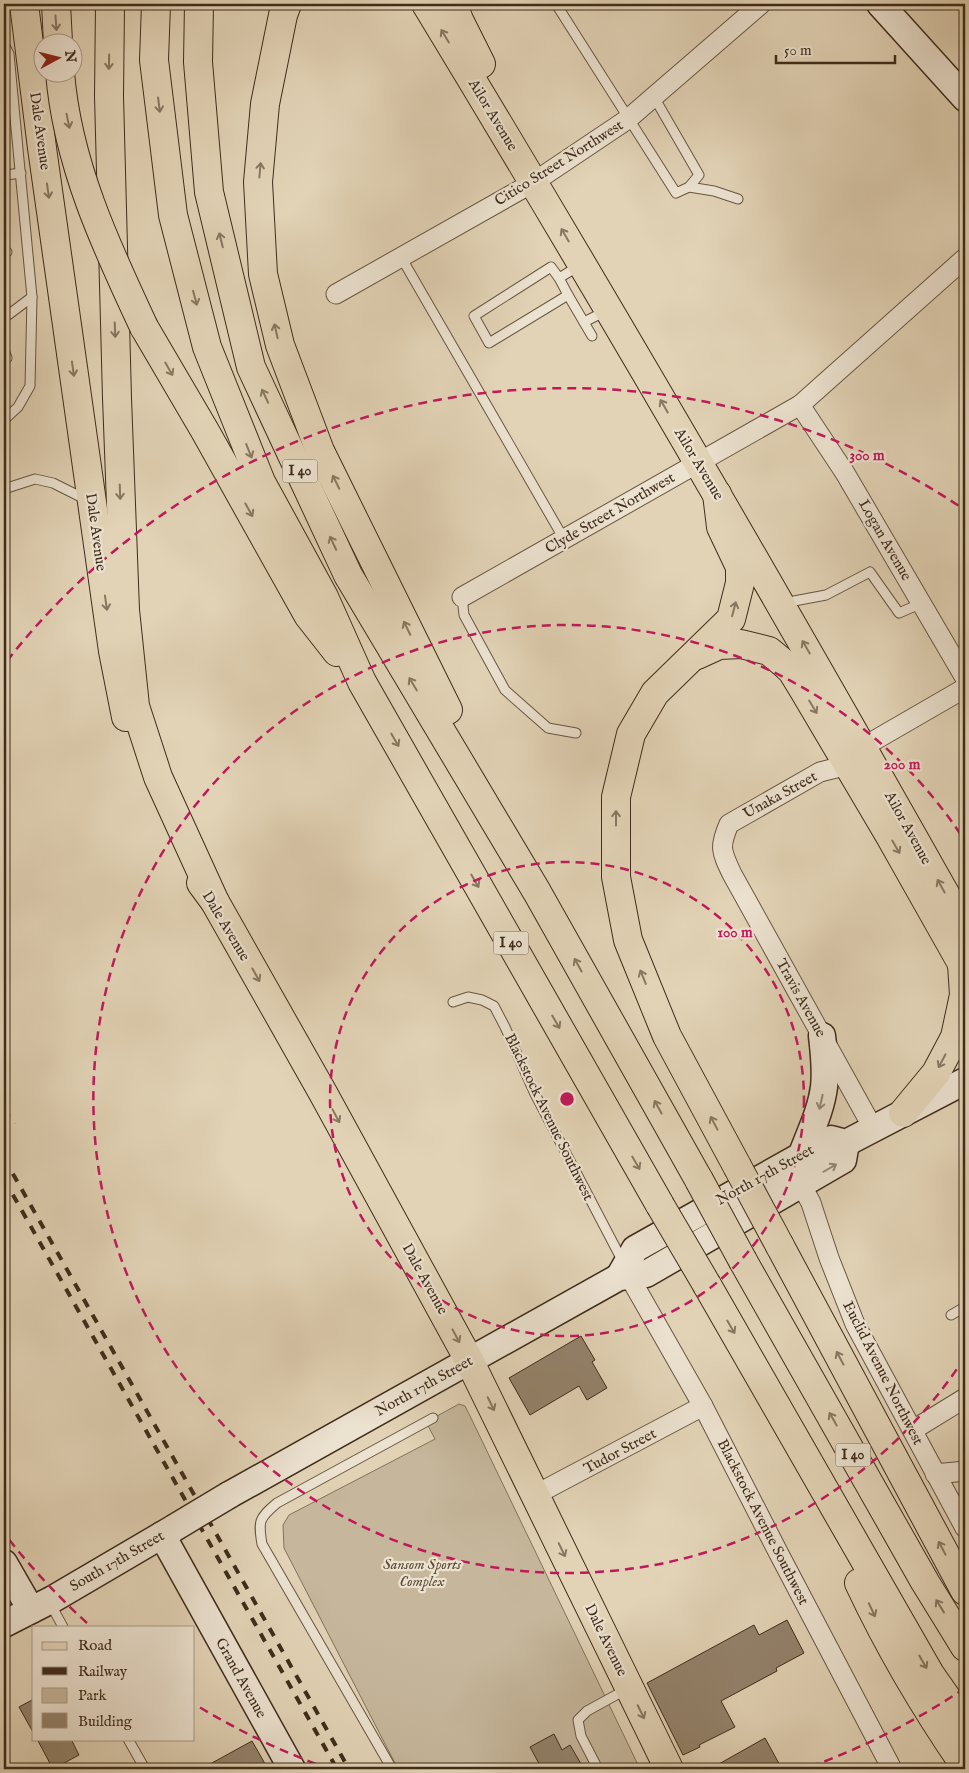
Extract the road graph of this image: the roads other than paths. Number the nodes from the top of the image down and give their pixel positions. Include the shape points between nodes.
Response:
1 (24, 4) edge
2 (56, 4) edge
3 (156, 4) edge
4 (199, 4) edge
5 (426, 4) edge
6 (453, 4) edge
7 (556, 4) edge
8 (761, 4) edge
9 (880, 4) edge
10 (110, 9) edge
11 (285, 10) edge
12 (57, 32) edge
13 (4, 44) edge
14 (61, 82) edge
15 (654, 97) junction
16 (965, 98) edge
17 (628, 119) junction
18 (4, 173) edge
19 (21, 173) junction
20 (528, 173) junction
21 (689, 187) junction
22 (738, 199) dead end
23 (401, 257) junction
24 (965, 258) edge
25 (582, 265) junction
26 (559, 278) junction
27 (336, 294) dead end
28 (568, 295) junction
29 (32, 297) junction
30 (608, 310) junction
31 (4, 318) edge
32 (584, 322) junction
33 (592, 336) dead end
34 (4, 350) edge
35 (4, 360) edge
36 (800, 405) junction
37 (4, 420) edge
38 (698, 463) junction
39 (4, 490) edge
40 (717, 494) junction
41 (92, 503) junction
42 (564, 539) junction
43 (462, 597) joint
44 (922, 603) junction
45 (783, 607) junction
46 (691, 658) junction
47 (963, 666) edge
48 (362, 682) junction
49 (965, 688) edge
50 (576, 733) dead end
51 (855, 756) junction
52 (722, 839) joint
53 (537, 892) junction
54 (215, 902) junction
55 (965, 929) edge
56 (964, 966) edge
57 (453, 1002) dead end
58 (822, 1036) junction
59 (965, 1081) edge
60 (903, 1113) junction
61 (873, 1128) junction
62 (846, 1143) junction
63 (802, 1154) junction
64 (801, 1184) junction
65 (625, 1273) junction
66 (965, 1306) edge
67 (951, 1315) dead end
68 (469, 1360) junction
69 (769, 1392) junction
70 (965, 1398) edge
71 (704, 1406) junction
72 (434, 1418) dead end
73 (913, 1430) junction
74 (965, 1471) edge
75 (935, 1474) junction
76 (229, 1495) joint
77 (536, 1495) junction
78 (965, 1528) edge
79 (168, 1532) junction
80 (4, 1563) edge
81 (965, 1591) edge
82 (40, 1606) junction
83 (4, 1624) edge
84 (62, 1626) edge
85 (965, 1647) edge
86 (629, 1688) junction
87 (947, 1699) junction
88 (965, 1724) edge
89 (965, 1733) edge
90 (129, 1740) edge
91 (965, 1766) edge
92 (145, 1769) edge
93 (292, 1769) edge
94 (392, 1769) edge
95 (598, 1769) edge
96 (669, 1769) edge
97 (892, 1769) edge

1 -> 41 main road, Dale Avenue
2 -> 12 main road
3 -> 48 main road, I 40 via 154,60 173,215 207,347 261,482 324,597
53 -> 4 main road, I 40 via 348,575 251,367 209,192 198,62
20 -> 5 main road, Ailor Avenue
6 - 20 main road via 512,127
7 - 17 lane
8 - 15 street, Citico Street Northwest
9 - 16 main road
10 -> 54 main road via 109,96 123,572 135,706 158,777
53 -> 11 main road via 320,451 280,345 263,274 258,182 265,104
13 - 19 lane via 9,54
14 -> 48 main road, bridge via 74,152 90,204 144,327 308,615
15 - 17 street, Citico Street Northwest
15 - 21 lane via 699,175
17 - 20 street, Citico Street Northwest
17 - 21 lane via 676,193
18 - 19 lane
19 - 29 lane
20 - 23 street, Citico Street Northwest
25 -> 20 main road, Ailor Avenue
21 - 22 lane
23 - 27 street, Citico Street Northwest
23 - 42 lane
24 - 36 street, Clyde Street Northwest
25 - 26 lane
25 - 30 main road, Ailor Avenue
26 - 28 lane
26 - 28 lane via 551,267 474,316 489,344
28 - 32 lane
29 - 31 lane
29 - 37 lane via 30,386 18,407
30 - 32 lane
38 -> 30 main road, Ailor Avenue
32 - 33 lane
34 - 35 lane via 7,358
36 - 38 street, Clyde Street Northwest
36 - 44 street, Logan Avenue via 845,472
38 - 40 main road, Ailor Avenue
38 - 42 street, Clyde Street Northwest
39 - 41 lane via 35,479 53,483
40 - 45 main road, Ailor Avenue
46 -> 40 main road via 731,619 740,583 740,566 721,527
41 -> 54 main road, Dale Avenue via 113,651 124,711 137,755 185,862
42 - 43 street, Clyde Street Northwest
43 - 50 lane via 464,615 505,690 548,728
44 - 45 lane via 899,613 870,572 826,595 794,600
44 - 47 street, Logan Avenue
51 -> 45 main road, Ailor Avenue
46 -> 51 main road, Ailor Avenue via 720,645 740,644 770,651 792,671
81 -> 46 main road, bridge via 667,1036 628,940 616,877 616,797 631,734 655,693
48 -> 69 main road, I 40, bridge
49 - 51 street, Unaka Street
51 - 52 street, Unaka Street via 820,772 729,824
55 -> 51 main road, Ailor Avenue
51 -> 56 main road, Ailor Avenue
52 - 58 street, Travis Avenue via 723,854 732,874
85 -> 53 main road, I 40, bridge via 920,1574
54 -> 68 main road, Dale Avenue
56 -> 60 main road via 964,995 955,1037 936,1073
57 - 65 lane, Blackstock Avenue Southwest via 468,997 494,1006 534,1094
58 - 61 street, Travis Avenue
58 -> 63 main road via 824,1088
59 - 60 main road
60 - 61 main road
61 - 62 main road
62 - 63 main road, North 17th Street via 831,1138
64 -> 62 main road, North 17th Street via 843,1160
63 - 65 main road, North 17th Street via 635,1249
64 - 65 main road, North 17th Street via 646,1274
64 - 73 street, Euclid Avenue Northwest via 855,1324
65 - 68 main road, North 17th Street
65 - 71 street, Blackstock Avenue Southwest
66 - 67 lane
68 - 76 main road, North 17th Street
68 -> 77 main road, Dale Avenue
69 -> 87 main road, I 40 via 847,1532
69 -> 91 main road via 880,1628 932,1718
70 - 73 street
71 - 77 street, Tudor Street
71 - 97 street, Blackstock Avenue Southwest
72 - 94 lane via 277,1503 264,1514 259,1526 262,1544
73 - 75 street, Euclid Avenue Northwest
74 - 75 street
75 - 78 street, Euclid Avenue Northwest
76 - 79 main road, South 17th Street, bridge
77 -> 86 main road, Dale Avenue
79 - 82 main road, South 17th Street
79 - 93 main road, Grand Avenue
80 - 82 main road
82 - 83 main road, South 17th Street
82 - 84 lane
86 - 95 lane via 587,1711 578,1720 578,1729
86 -> 96 main road, Dale Avenue
87 - 88 main road, I 40
87 - 89 main road
90 - 92 lane

